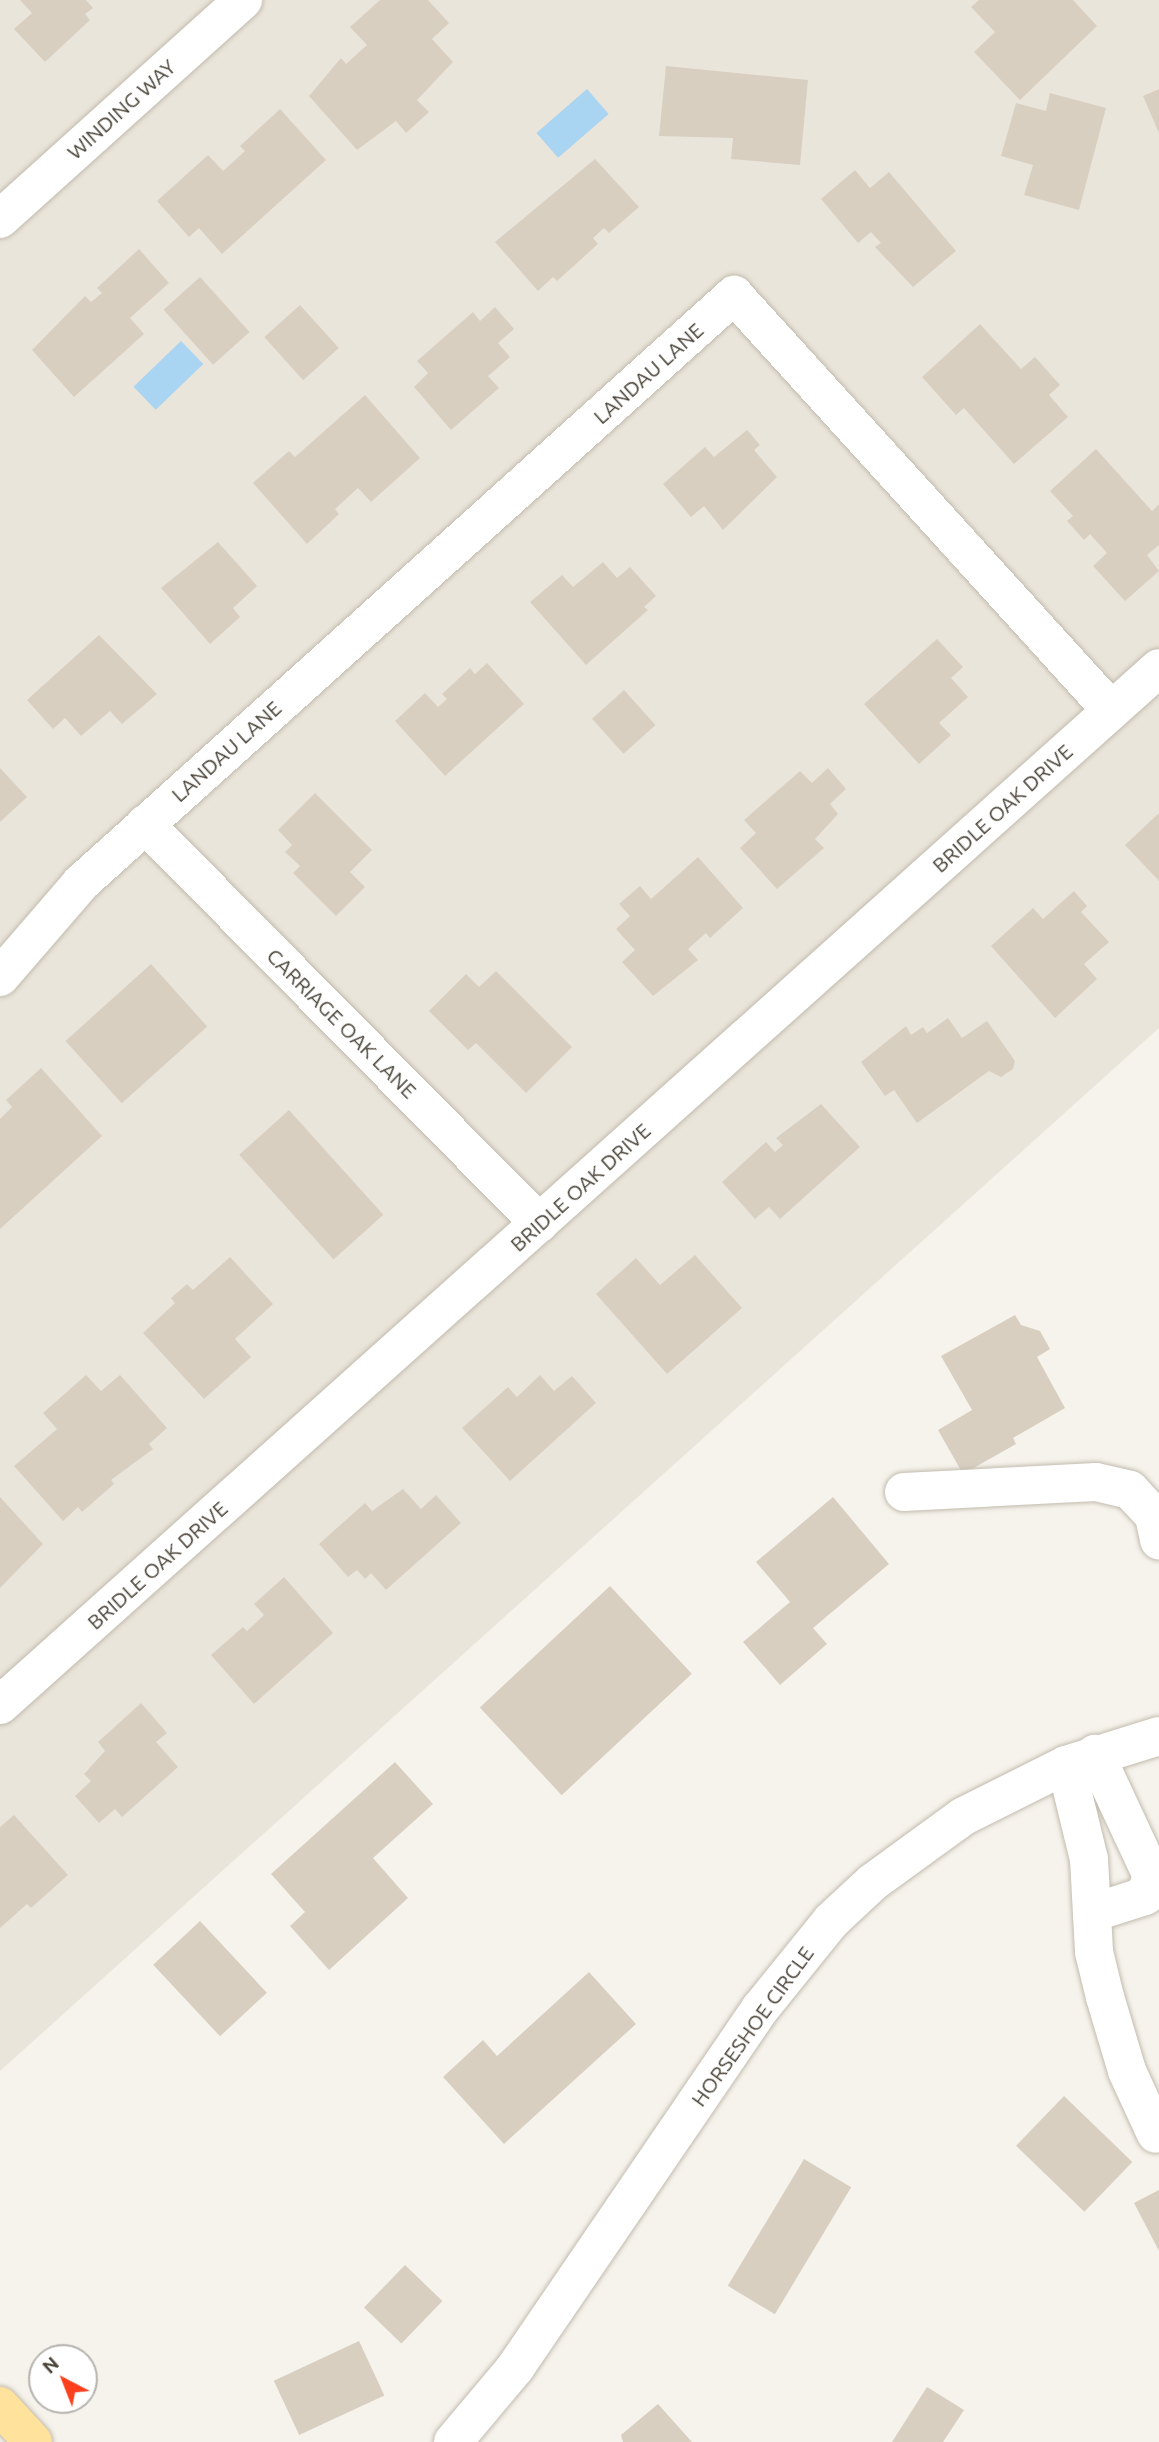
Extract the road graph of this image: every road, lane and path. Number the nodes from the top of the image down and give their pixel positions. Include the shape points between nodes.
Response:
1 (243, 0) edge
2 (0, 219) edge
3 (1159, 668) edge
4 (1111, 710) junction
5 (145, 824) junction
6 (0, 976) edge
7 (539, 1223) junction
8 (905, 1492) dead end
9 (1159, 1540) edge
10 (0, 1705) edge
11 (1159, 1736) edge
12 (1081, 1760) junction
13 (1092, 1913) junction
14 (1156, 2134) dead end
15 (0, 2406) edge
16 (33, 2442) edge
17 (453, 2442) edge

1 - 2 street, WINDING WAY
3 - 4 street, BRIDLE OAK DRIVE
4 - 5 street, LANDAU LANE via 734,295
4 - 7 street, BRIDLE OAK DRIVE
5 - 6 street via 81,883
5 - 7 street, CARRIAGE OAK LANE
7 - 10 street, BRIDLE OAK DRIVE
8 - 9 street via 1096,1482 1130,1490 1154,1516
11 - 12 street, HORSESHOE CIRCLE
12 - 13 street
12 - 13 street via 1152,1876 1145,1896
12 - 17 street, HORSESHOE CIRCLE via 964,1816 899,1861 831,1921 760,2009 523,2358
13 - 14 street via 1094,1952 1108,2009 1127,2071
15 - 16 main road

